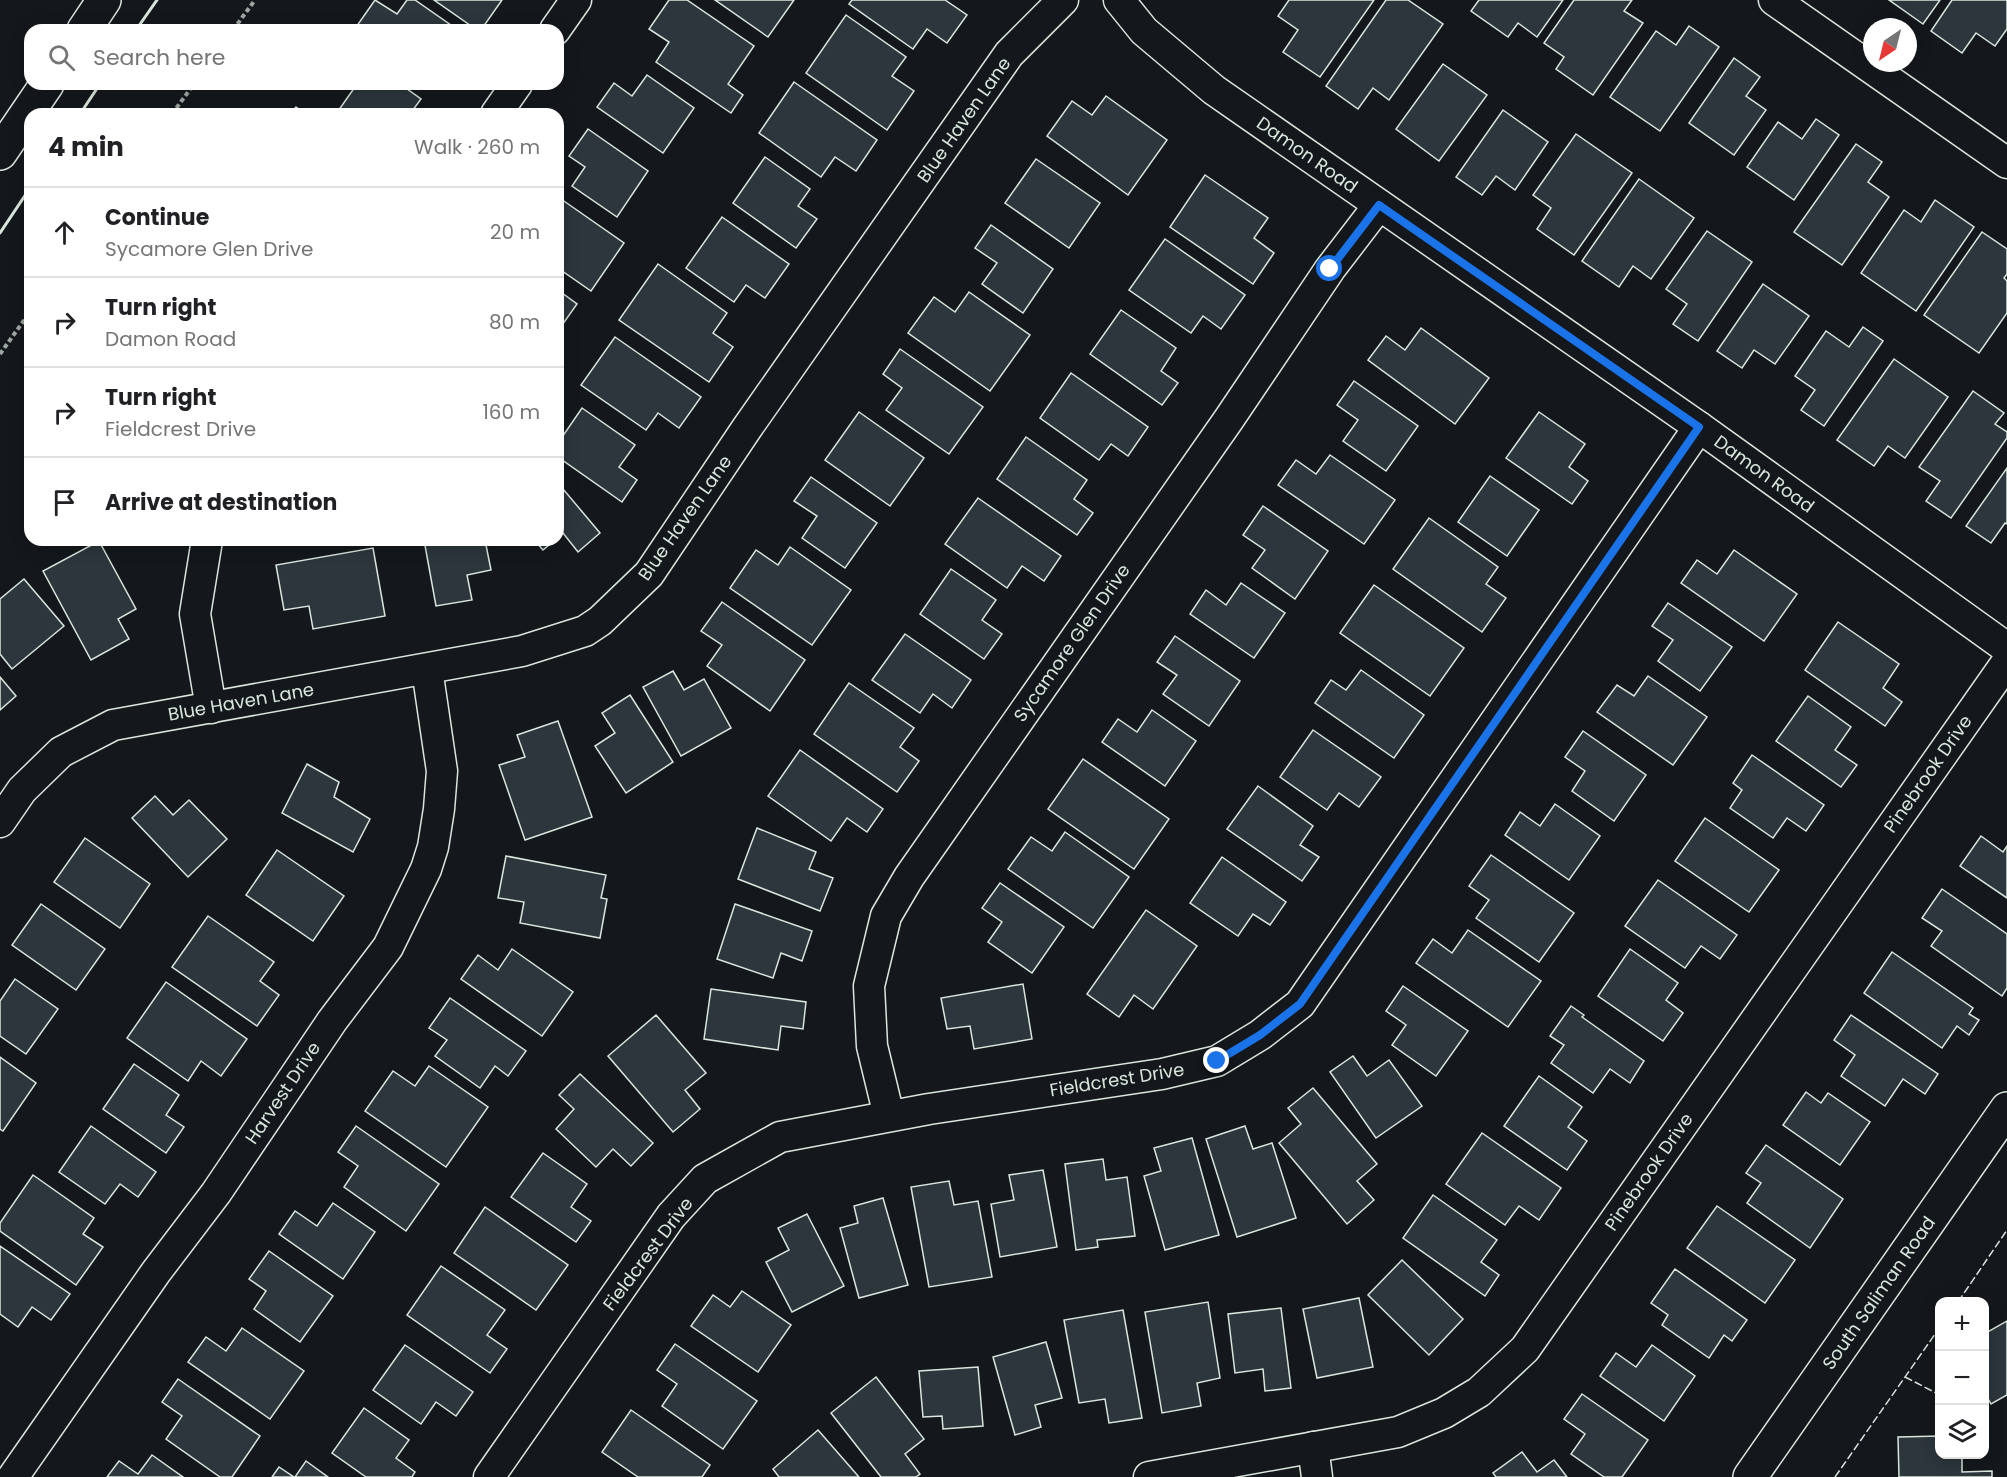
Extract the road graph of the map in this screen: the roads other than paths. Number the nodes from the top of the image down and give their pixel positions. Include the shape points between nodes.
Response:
1 (104, 0) edge
2 (576, 0) edge
3 (1063, 0) edge
4 (1119, 0) edge
5 (1774, 0) edge
6 (88, 24) edge
7 (559, 24) edge
8 (43, 90) edge
9 (513, 90) edge
10 (31, 108) edge
11 (500, 108) edge
12 (24, 118) edge
13 (0, 153) edge
14 (2007, 163) edge
15 (1379, 205) junction
16 (1699, 427) junction
17 (206, 546) edge
18 (2007, 648) edge
19 (2007, 662) edge
20 (427, 669) junction
21 (211, 708) junction
22 (0, 822) edge
23 (2007, 1108) edge
24 (889, 1116) junction
25 (1313, 1448) junction
26 (13, 1477) edge
27 (489, 1477) edge
28 (1149, 1477) edge
29 (1317, 1477) edge
30 (1750, 1477) edge

1 - 6 main road
2 - 7 street
3 - 20 street, Blue Haven Lane via 1009,54 649,574 585,631 522,651
4 - 15 street, Damon Road via 1144,31 1214,90
5 - 14 street
8 - 10 main road
9 - 11 street
12 - 13 main road
15 - 16 street, Damon Road
15 - 24 street, Sycamore Glen Drive via 1330,269 909,877 886,916 869,986 872,1046
16 - 18 street, Damon Road
16 - 24 street, Fieldcrest Drive via 1300,1004 1217,1061 1162,1074
17 - 21 street via 195,614
19 - 25 street, Pinebrook Drive via 1525,1349 1479,1392 1444,1413 1398,1432
20 - 21 street, Blue Haven Lane
20 - 26 street, Harvest Drive via 442,771 440,809 426,868 388,947
21 - 22 street, Blue Haven Lane via 113,725 61,752 22,790
23 - 30 main road, South Saliman Road
24 - 27 street, Fieldcrest Drive via 780,1137 705,1179 671,1216
25 - 28 street, Pinebrook Drive
25 - 29 street

